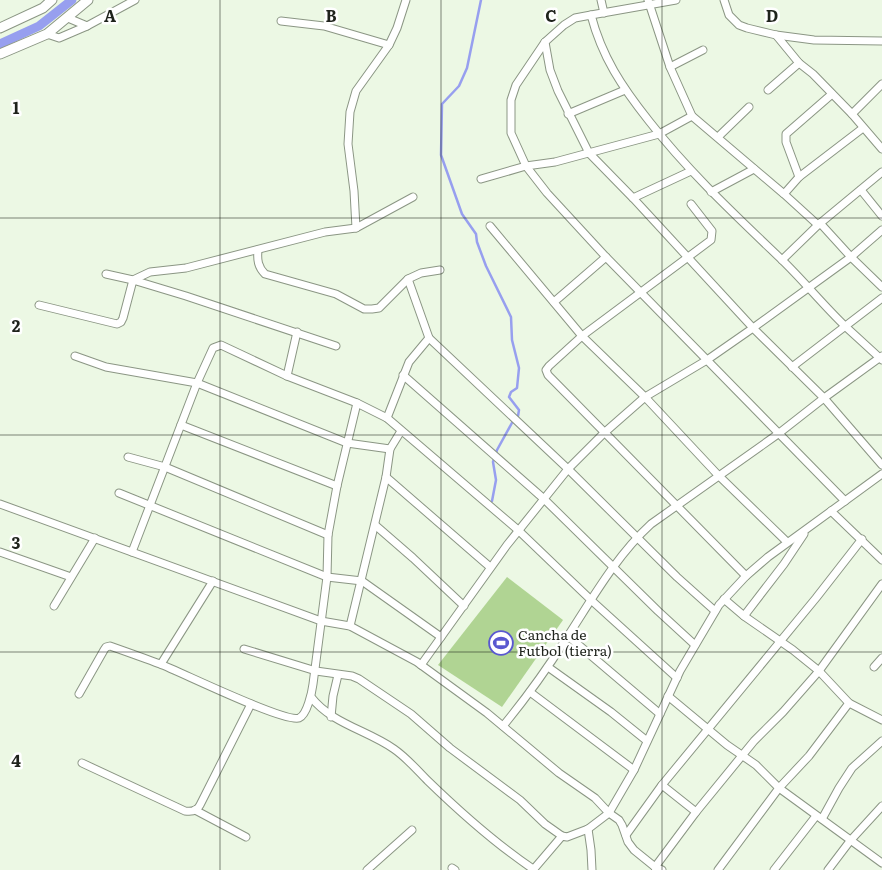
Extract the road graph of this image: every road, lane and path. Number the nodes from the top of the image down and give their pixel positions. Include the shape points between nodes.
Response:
1 (52, 0) edge
2 (88, 0) edge
3 (135, 0) edge
4 (406, 0) edge
5 (601, 0) edge
6 (676, 0) edge
7 (724, 0) edge
8 (648, 2) edge
9 (604, 13) junction
10 (591, 15) junction
11 (68, 18) junction
12 (281, 21) dead end
13 (87, 26) junction
14 (0, 28) edge
15 (47, 34) junction
16 (776, 35) junction
17 (881, 38) edge
18 (545, 42) junction
19 (389, 45) junction
20 (704, 50) dead end
21 (0, 54) edge
22 (799, 63) junction
23 (670, 67) junction
24 (882, 84) edge
25 (625, 90) junction
26 (768, 90) dead end
27 (832, 94) junction
28 (750, 106) dead end
29 (568, 114) junction
30 (852, 114) junction
31 (692, 116) junction
32 (863, 128) junction
33 (659, 134) junction
34 (718, 137) junction
35 (882, 148) edge
36 (589, 153) junction
37 (526, 166) junction
38 (754, 169) junction
39 (691, 171) junction
40 (882, 172) edge
41 (799, 178) junction
42 (481, 179) dead end
43 (861, 190) junction
44 (712, 192) junction
45 (784, 194) junction
46 (413, 197) dead end
47 (633, 198) junction
48 (691, 204) dead end
49 (882, 216) edge
50 (819, 224) junction
51 (490, 226) dead end
52 (356, 228) junction
53 (882, 230) edge
54 (258, 250) junction
55 (850, 256) junction
56 (606, 257) junction
57 (687, 259) junction
58 (782, 260) junction
59 (440, 270) dead end
60 (106, 274) dead end
61 (408, 279) junction
62 (134, 280) junction
63 (807, 287) junction
64 (882, 287) edge
65 (642, 292) junction
66 (882, 298) edge
67 (554, 302) junction
68 (39, 305) dead end
69 (845, 326) junction
70 (753, 328) junction
71 (297, 332) junction
72 (582, 336) junction
73 (429, 338) junction
74 (336, 346) dead end
75 (75, 356) dead end
76 (881, 358) edge
77 (707, 360) junction
78 (792, 367) junction
79 (403, 375) junction
80 (287, 376) junction
81 (197, 383) junction
82 (645, 397) junction
83 (824, 398) junction
84 (356, 403) junction
85 (387, 418) junction
86 (181, 425) junction
87 (401, 431) junction
88 (604, 433) junction
89 (778, 434) junction
90 (347, 443) junction
91 (390, 449) junction
92 (128, 457) dead end
93 (882, 465) edge
94 (165, 467) junction
95 (568, 469) junction
96 (882, 474) edge
97 (718, 475) junction
98 (386, 477) junction
99 (337, 486) junction
100 (119, 493) dead end
101 (544, 499) junction
102 (845, 501) junction
103 (0, 504) edge
104 (150, 506) junction
105 (676, 506) junction
106 (831, 511) junction
107 (375, 525) junction
108 (518, 530) junction
109 (806, 530) junction
110 (328, 535) junction
111 (637, 537) junction
112 (95, 538) junction
113 (862, 539) junction
114 (787, 542) junction
115 (0, 552) edge
116 (132, 552) junction
117 (882, 560) edge
118 (490, 567) junction
119 (613, 568) junction
120 (746, 576) junction
121 (71, 577) junction
122 (327, 577) junction
123 (362, 580) junction
124 (212, 581) junction
125 (882, 584) edge
126 (724, 599) junction
127 (591, 600) junction
128 (54, 606) dead end
129 (464, 606) junction
130 (715, 610) junction
131 (744, 616) junction
132 (320, 621) junction
133 (350, 626) junction
134 (568, 636) junction
135 (441, 637) junction
136 (780, 641) junction
137 (696, 644) junction
138 (244, 649) dead end
139 (882, 658) edge
140 (161, 664) junction
141 (421, 665) junction
142 (548, 667) junction
143 (874, 667) dead end
144 (819, 671) junction
145 (316, 672) junction
146 (338, 675) junction
147 (677, 678) junction
148 (530, 692) junction
149 (79, 694) dead end
150 (668, 696) junction
151 (311, 697) junction
152 (849, 703) junction
153 (251, 704) junction
154 (660, 714) junction
155 (331, 717) junction
156 (882, 720) edge
157 (503, 726) junction
158 (708, 730) junction
159 (647, 741) junction
160 (882, 741) edge
161 (742, 756) junction
162 (82, 763) dead end
163 (634, 770) junction
164 (662, 785) junction
165 (779, 788) junction
166 (882, 806) edge
167 (194, 810) junction
168 (696, 812) junction
169 (609, 813) junction
170 (819, 817) junction
171 (588, 829) junction
172 (412, 830) dead end
173 (626, 835) junction
174 (562, 836) junction
175 (246, 837) dead end
176 (850, 841) junction
177 (882, 863) edge
178 (655, 868) edge
179 (367, 870) edge
180 (533, 870) edge
181 (592, 870) edge
182 (662, 870) edge
183 (718, 870) edge
184 (774, 870) edge
185 (828, 870) edge

1 - 14 street via 43,8
2 - 11 street
3 - 13 street
4 - 19 street
5 - 9 street
6 - 8 street
7 - 16 street via 730,15 739,25
8 - 9 street
8 - 23 street
9 - 10 street
10 - 18 street via 575,18
10 - 25 street via 606,58
11 - 13 street
11 - 15 street
12 - 19 street via 324,26
13 - 15 street via 59,38
15 - 21 street
16 - 17 street via 814,40
16 - 22 street
18 - 29 street via 550,70
18 - 37 street via 516,85 511,100 511,133
19 - 52 street via 356,90 350,112 348,144
20 - 23 street
22 - 26 street
22 - 27 street
23 - 31 street
24 - 30 street
25 - 29 street
25 - 33 street
27 - 30 street
27 - 41 street via 786,134
28 - 34 street
29 - 36 street
30 - 32 street
31 - 33 street
31 - 34 street
32 - 35 street
32 - 41 street
33 - 36 street
33 - 39 street
34 - 38 street
36 - 37 street
36 - 47 street
37 - 42 street
37 - 56 street
38 - 44 street
38 - 45 street
39 - 44 street
39 - 47 street
40 - 43 street
41 - 45 street
43 - 49 street
43 - 50 street
44 - 58 street
45 - 50 street
46 - 52 street
47 - 57 street
48 - 57 street via 712,234 711,240
50 - 55 street
50 - 58 street
51 - 67 street
52 - 54 street via 325,232
53 - 55 street
54 - 61 street via 257,259 265,274 336,294 364,309 379,308
54 - 62 street via 186,268 150,272
55 - 63 street
55 - 64 street
56 - 65 street
56 - 67 street
57 - 65 street
57 - 70 street
58 - 63 street
59 - 61 street
60 - 62 street
61 - 73 street
62 - 68 street via 122,322 117,324
62 - 71 street
63 - 69 street
63 - 70 street
65 - 72 street
65 - 77 street
66 - 69 street
67 - 72 street
69 - 76 street
69 - 78 street
70 - 77 street
70 - 78 street
71 - 74 street
71 - 80 street
72 - 82 street
72 - 88 street via 546,370
73 - 79 street via 409,362
73 - 95 street
75 - 81 street via 106,367
76 - 83 street
77 - 82 street
77 - 89 street
78 - 83 street
79 - 85 street
79 - 101 street
80 - 81 street via 221,345 213,348
80 - 84 street
81 - 86 street
81 - 90 street
82 - 88 street
82 - 97 street
83 - 89 street
83 - 93 street
84 - 85 street
84 - 90 street
85 - 87 street
86 - 94 street
86 - 99 street
87 - 91 street
87 - 108 street
88 - 95 street
88 - 105 street
89 - 97 street
89 - 102 street
90 - 91 street
90 - 99 street
91 - 98 street
92 - 94 street
94 - 104 street
94 - 110 street
95 - 101 street
95 - 111 street
96 - 102 street
97 - 105 street
97 - 114 street
98 - 107 street
98 - 118 street
99 - 110 street
100 - 104 street
101 - 108 street
101 - 119 street
102 - 106 street
103 - 112 street
104 - 116 street
104 - 122 street
105 - 111 street
105 - 120 street
106 - 109 street
106 - 113 street
107 - 123 street
107 - 129 street
108 - 118 street
108 - 127 street
109 - 114 street
109 - 131 street
110 - 122 street
111 - 119 street
111 - 130 street
112 - 116 street
112 - 121 street
113 - 117 street
113 - 136 street
114 - 120 street
115 - 121 street
116 - 124 street
118 - 129 street
119 - 127 street
119 - 137 street
120 - 126 street
121 - 128 street
122 - 123 street
122 - 132 street
123 - 133 street
123 - 135 street
124 - 132 street
124 - 140 street
125 - 144 street
126 - 130 street
126 - 131 street
127 - 134 street
127 - 147 street
129 - 135 street
130 - 137 street
131 - 136 street
132 - 133 street
132 - 145 street
133 - 141 street
134 - 142 street
134 - 154 street
135 - 141 street
136 - 144 street
136 - 158 street
137 - 147 street
138 - 145 street
139 - 143 street
140 - 149 street via 106,646
140 - 153 street
141 - 157 street
142 - 148 street
142 - 159 street
144 - 152 street
144 - 161 street
145 - 146 street
145 - 151 street
146 - 155 street
146 - 174 street via 359,679 411,714
147 - 150 street
148 - 157 street
148 - 163 street
150 - 154 street
150 - 158 street
151 - 153 street via 299,718
151 - 155 street
152 - 156 street
152 - 165 street via 809,756
153 - 167 street via 200,805
154 - 159 street
155 - 180 street via 394,749 508,852
157 - 169 street via 595,798
158 - 161 street
158 - 164 street
159 - 163 street
160 - 170 street via 852,768
161 - 165 street
161 - 168 street
162 - 167 street via 185,811
163 - 169 street
164 - 168 street
164 - 173 street
165 - 170 street
165 - 183 street
166 - 176 street
167 - 175 street
168 - 178 street
169 - 171 street
169 - 173 street via 619,820
170 - 176 street
170 - 184 street
171 - 174 street
171 - 181 street
172 - 179 street
173 - 178 street via 634,850
174 - 180 street
176 - 177 street
176 - 185 street
178 - 182 street

